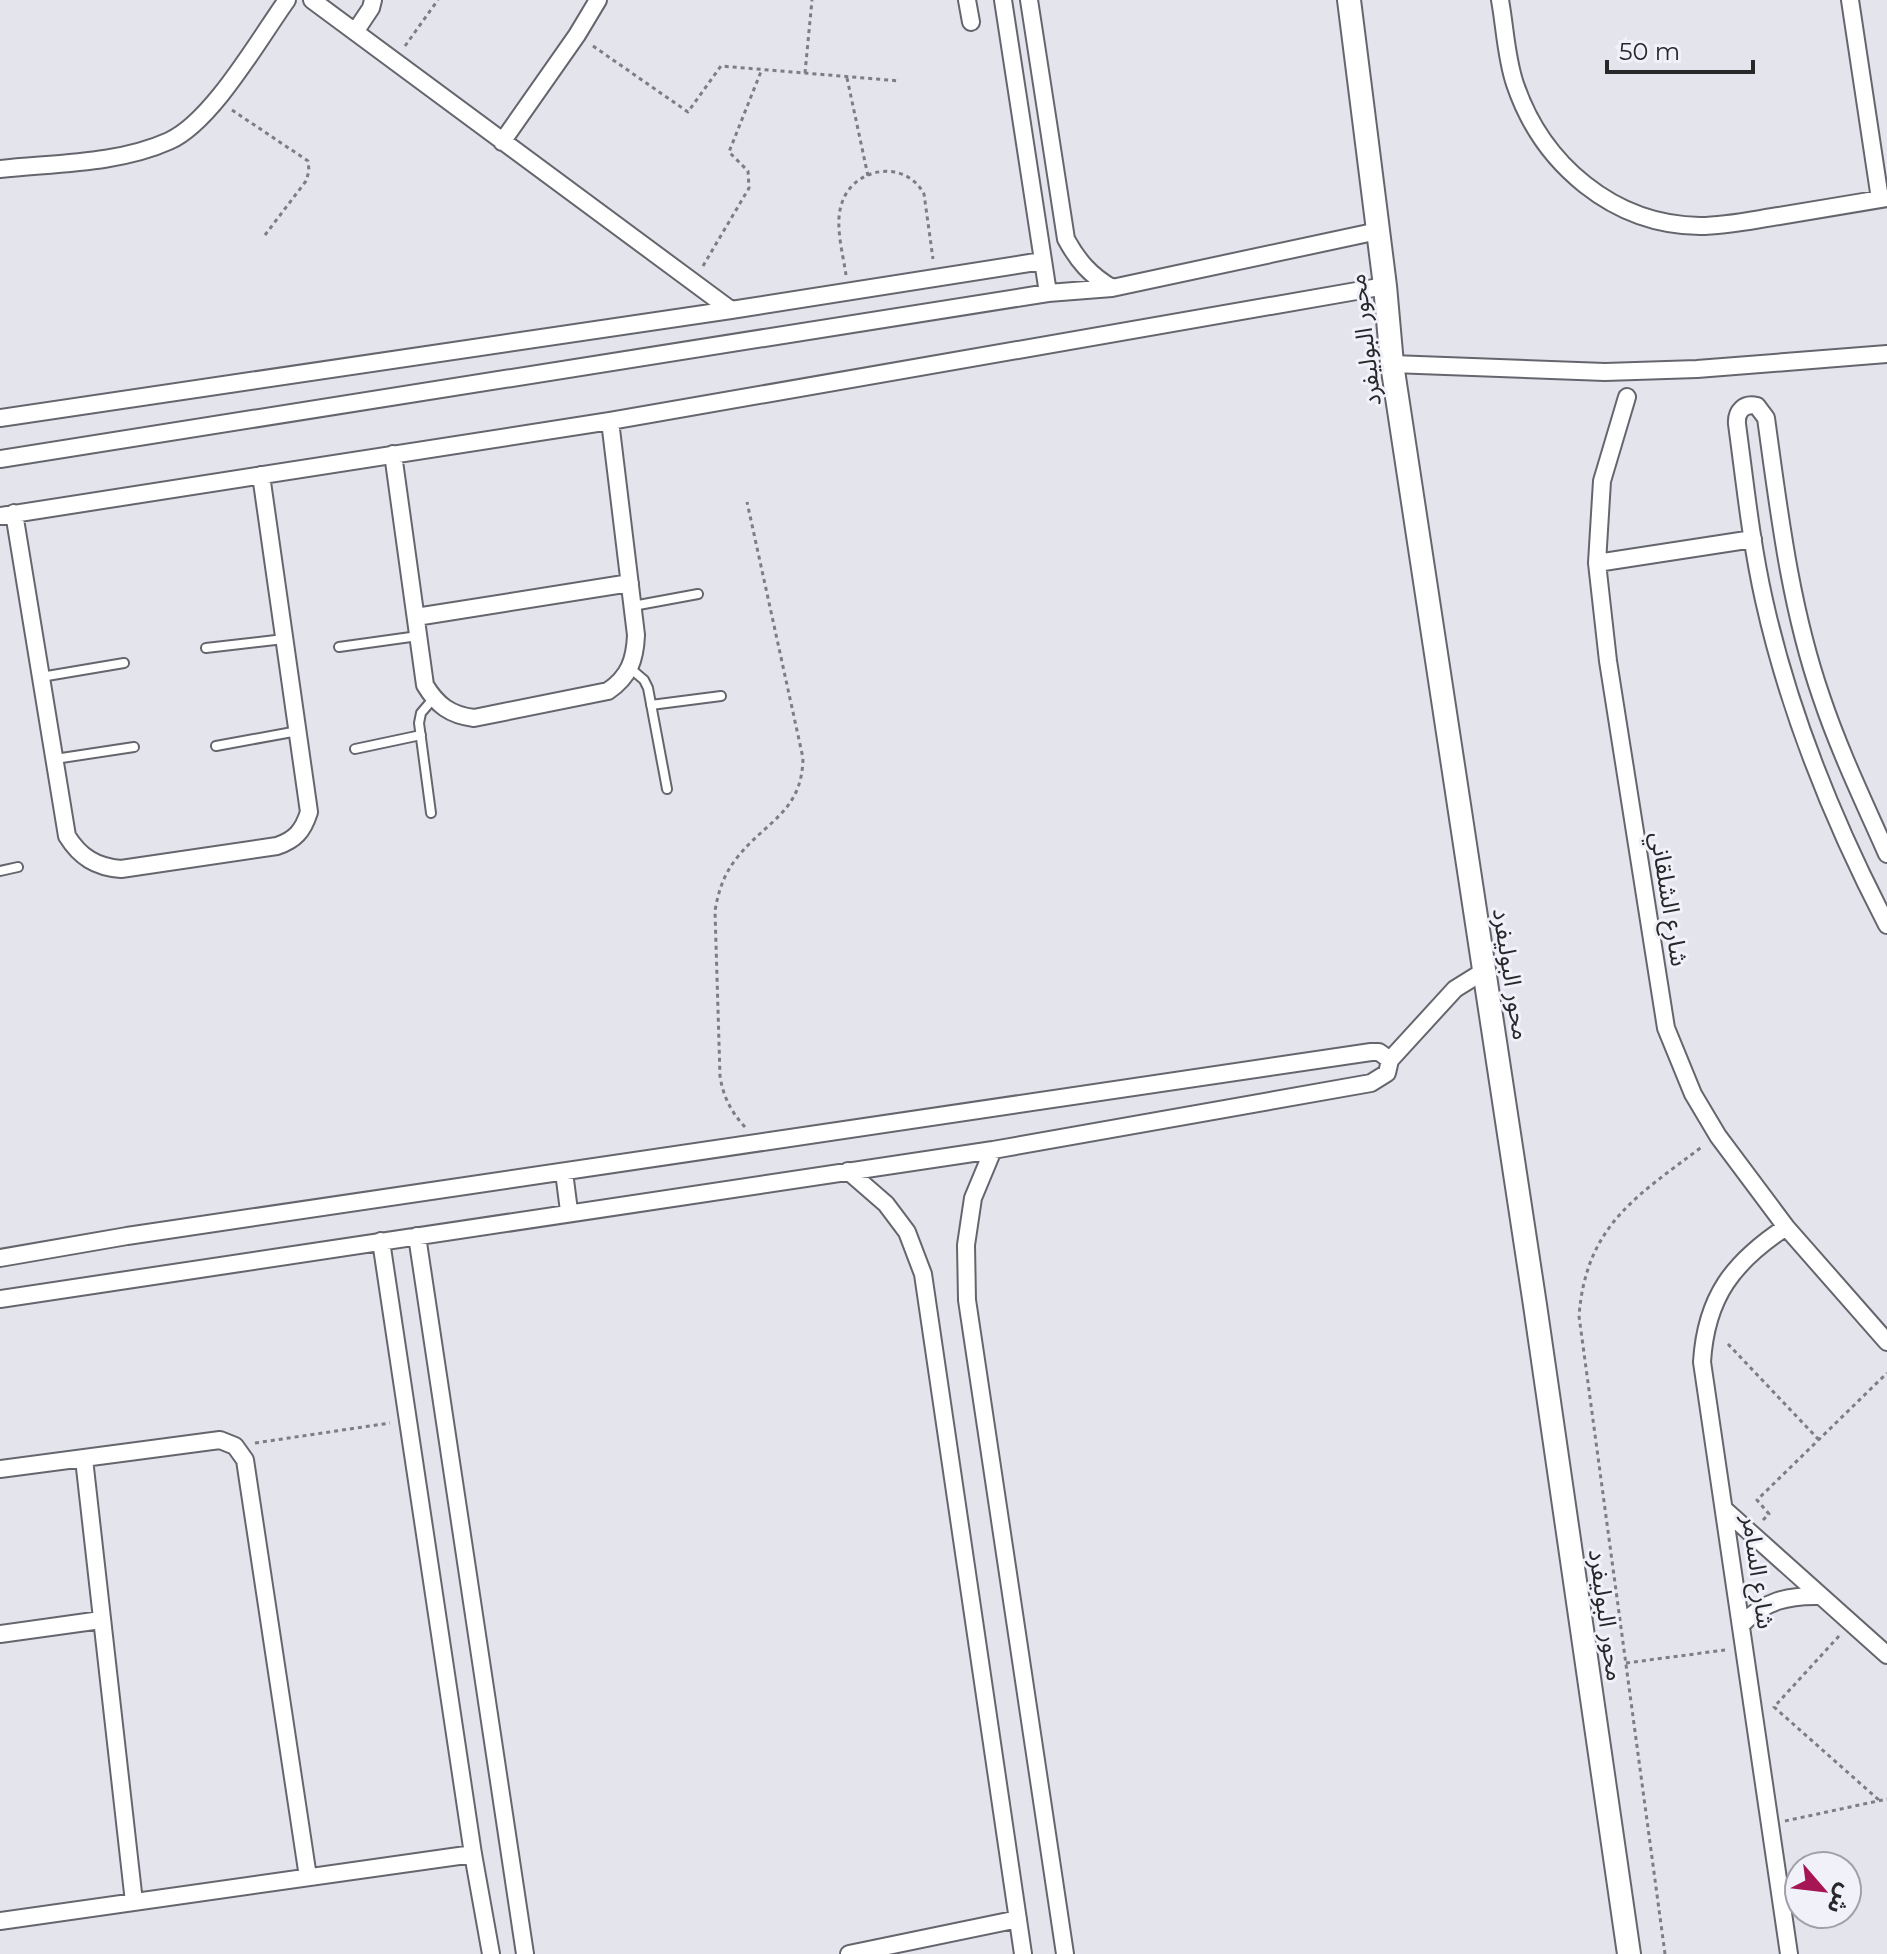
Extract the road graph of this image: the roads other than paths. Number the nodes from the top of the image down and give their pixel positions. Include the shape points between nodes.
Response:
1 (287, 0) edge
2 (312, 0) edge
3 (373, 0) edge
4 (598, 0) edge
5 (967, 0) edge
6 (1003, 0) edge
7 (1029, 0) edge
8 (1349, 0) edge
9 (1500, 0) edge
10 (1850, 0) edge
11 (971, 22) dead end
12 (355, 32) junction
13 (502, 142) junction
14 (0, 169) edge
15 (1883, 198) edge
16 (1378, 231) junction
17 (1042, 261) junction
18 (1385, 286) junction
19 (1112, 288) junction
20 (1048, 293) junction
21 (731, 310) junction
22 (1887, 354) edge
23 (1392, 364) junction
24 (1627, 397) dead end
25 (0, 418) edge
26 (610, 421) junction
27 (393, 454) junction
28 (0, 459) edge
29 (261, 475) junction
30 (7, 514) edge
31 (1753, 539) junction
32 (1597, 563) junction
33 (630, 583) junction
34 (698, 594) dead end
35 (633, 606) junction
36 (416, 617) junction
37 (418, 636) junction
38 (284, 639) junction
39 (339, 647) dead end
40 (206, 648) dead end
41 (124, 663) dead end
42 (630, 668) junction
43 (41, 677) junction
44 (721, 696) dead end
45 (433, 699) junction
46 (651, 705) junction
47 (298, 731) junction
48 (421, 735) junction
49 (216, 746) dead end
50 (134, 747) dead end
51 (355, 749) dead end
52 (55, 759) junction
53 (667, 789) dead end
54 (1862, 796) junction
55 (1834, 807) junction
56 (431, 813) dead end
57 (1887, 854) edge
58 (18, 867) dead end
59 (0, 871) edge
60 (1887, 925) edge
61 (1484, 971) junction
62 (1390, 1060) junction
63 (993, 1150) junction
64 (848, 1171) junction
65 (564, 1172) junction
66 (569, 1211) junction
67 (1786, 1227) junction
68 (417, 1236) junction
69 (381, 1241) junction
70 (0, 1258) edge
71 (0, 1299) edge
72 (1887, 1342) edge
73 (84, 1459) junction
74 (0, 1469) edge
75 (1725, 1510) junction
76 (1821, 1596) junction
77 (101, 1620) junction
78 (1741, 1625) junction
79 (0, 1634) edge
80 (1887, 1655) edge
81 (473, 1854) junction
82 (308, 1877) junction
83 (134, 1902) junction
84 (1018, 1919) junction
85 (0, 1921) edge
86 (491, 1954) edge
87 (525, 1954) edge
88 (849, 1954) edge
89 (1023, 1954) edge
90 (1065, 1954) edge
91 (1629, 1954) edge
92 (1789, 1954) edge

1 - 14 street via 216,99 172,140 113,157
2 - 12 street
3 - 12 street
4 - 13 street
5 - 11 street
6 - 17 street
7 - 19 street via 1066,239 1092,276
8 - 16 street, محور البوليفرد
9 - 15 street via 1513,81 1528,120 1582,185 1618,207 1658,221 1700,226
10 - 15 street
12 - 13 street
13 - 21 street
16 - 18 street, محور البوليفرد
16 - 19 street
17 - 20 street
17 - 21 street
18 - 23 street, محور البوليفرد
18 - 26 street
19 - 20 street
20 - 28 street
21 - 25 street
22 - 23 street via 1619,372
23 - 61 street, محور البوليفرد
24 - 32 street, شارع الشلقاني via 1602,481
26 - 27 street
26 - 33 street
27 - 29 street
27 - 36 street
29 - 30 street
29 - 38 street
30 - 43 street
31 - 32 street
31 - 54 street via 1736,418 1750,405 1766,418 1792,591 1812,667
31 - 55 street via 1788,689
32 - 67 street, شارع الشلقاني via 1666,1028 1693,1094 1718,1136
33 - 35 street
33 - 36 street
34 - 35 lane
35 - 42 street via 636,635
36 - 37 street
37 - 39 lane
37 - 45 street via 425,685
38 - 40 lane
38 - 47 street
41 - 43 lane
42 - 45 street via 608,691 474,718 458,716
42 - 46 lane via 644,680
43 - 52 street
44 - 46 lane
45 - 48 lane via 421,713
46 - 53 lane
47 - 49 lane
47 - 52 street via 309,812 298,835 277,846 121,869 89,860 67,836
48 - 51 lane
48 - 56 lane
50 - 52 lane
54 - 55 street
54 - 57 street
55 - 60 street
58 - 59 lane
61 - 62 street via 1455,989
61 - 91 street, محور البوليفرد
62 - 63 street via 1387,1073 1371,1083
62 - 65 street via 1371,1052
63 - 64 street
63 - 90 street via 973,1198 966,1245 967,1300
64 - 66 street
64 - 84 street via 886,1204 907,1232 923,1274
65 - 66 street
65 - 70 street
66 - 68 street
67 - 72 street, شارع الشلقاني
67 - 75 street, شارع السامر via 1734,1270 1707,1323 1702,1362
68 - 69 street
68 - 87 street
69 - 71 street
69 - 81 street
73 - 74 street
73 - 77 street
73 - 82 street via 220,1440 235,1446 245,1460
75 - 76 street
75 - 78 street, شارع السامر
76 - 78 street via 1777,1600
76 - 80 street
77 - 79 street
77 - 83 street
78 - 92 street, شارع السامر
81 - 82 street
81 - 86 street
82 - 83 street
83 - 85 street
84 - 88 street
84 - 89 street

